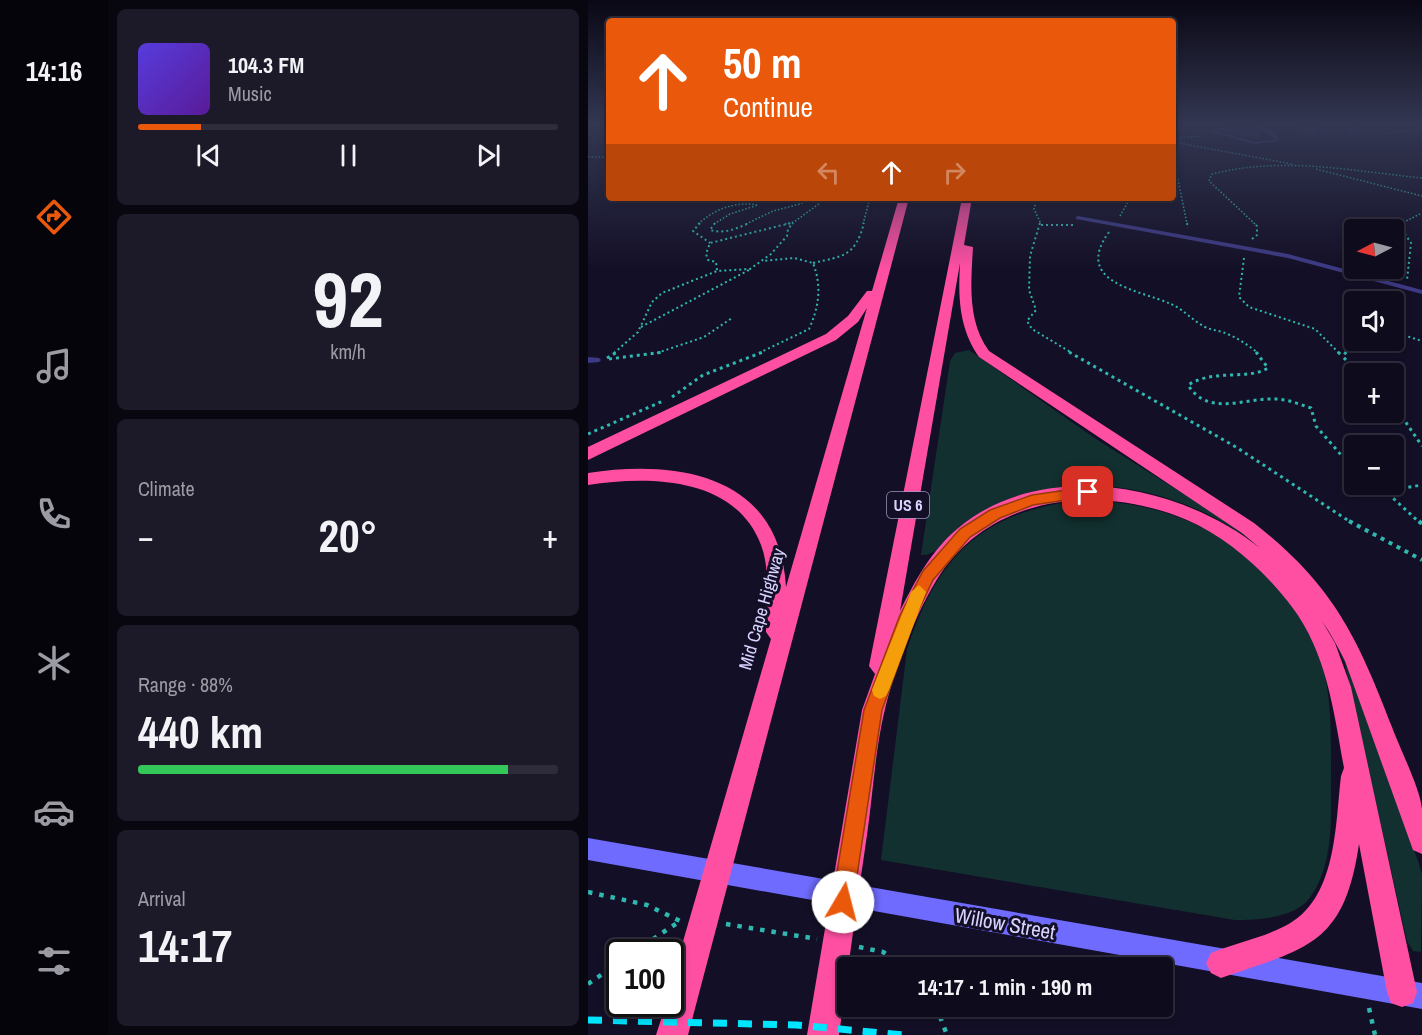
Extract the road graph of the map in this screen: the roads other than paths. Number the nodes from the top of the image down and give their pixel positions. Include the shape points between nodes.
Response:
1 (903, 201) edge
2 (967, 201) edge
3 (967, 201) edge
4 (1078, 218) dead end
5 (879, 283) junction
6 (1422, 292) edge
7 (588, 454) edge
8 (588, 479) edge
9 (775, 657) junction
10 (873, 710) junction
11 (1355, 759) junction
12 (1417, 819) edge
13 (1422, 841) edge
14 (588, 849) edge
15 (1221, 963) junction
16 (1412, 994) edge
17 (672, 1035) edge
18 (823, 1035) edge

1 - 5 highway, Mid Cape Highway
2 - 10 highway, US 6
3 - 12 highway via 967,321 978,347 1007,371 1248,528 1298,571 1329,610 1354,658
4 - 6 lane via 1249,248
5 - 7 highway via 853,319 831,337
5 - 9 highway, Mid Cape Highway
8 - 9 highway via 638,474 681,478 712,487 748,510 765,533 774,558
9 - 17 highway, Mid Cape Highway
10 - 11 highway via 919,591 940,559 965,533 995,514 1032,500 1107,493 1170,506 1208,522 1246,545 1281,576 1308,612 1328,649
10 - 18 highway, US 6
11 - 15 highway via 1338,879 1314,924 1280,942
11 - 16 highway
12 - 13 highway
14 - 15 main road, Willow Street
15 - 16 main road, Willow Street

